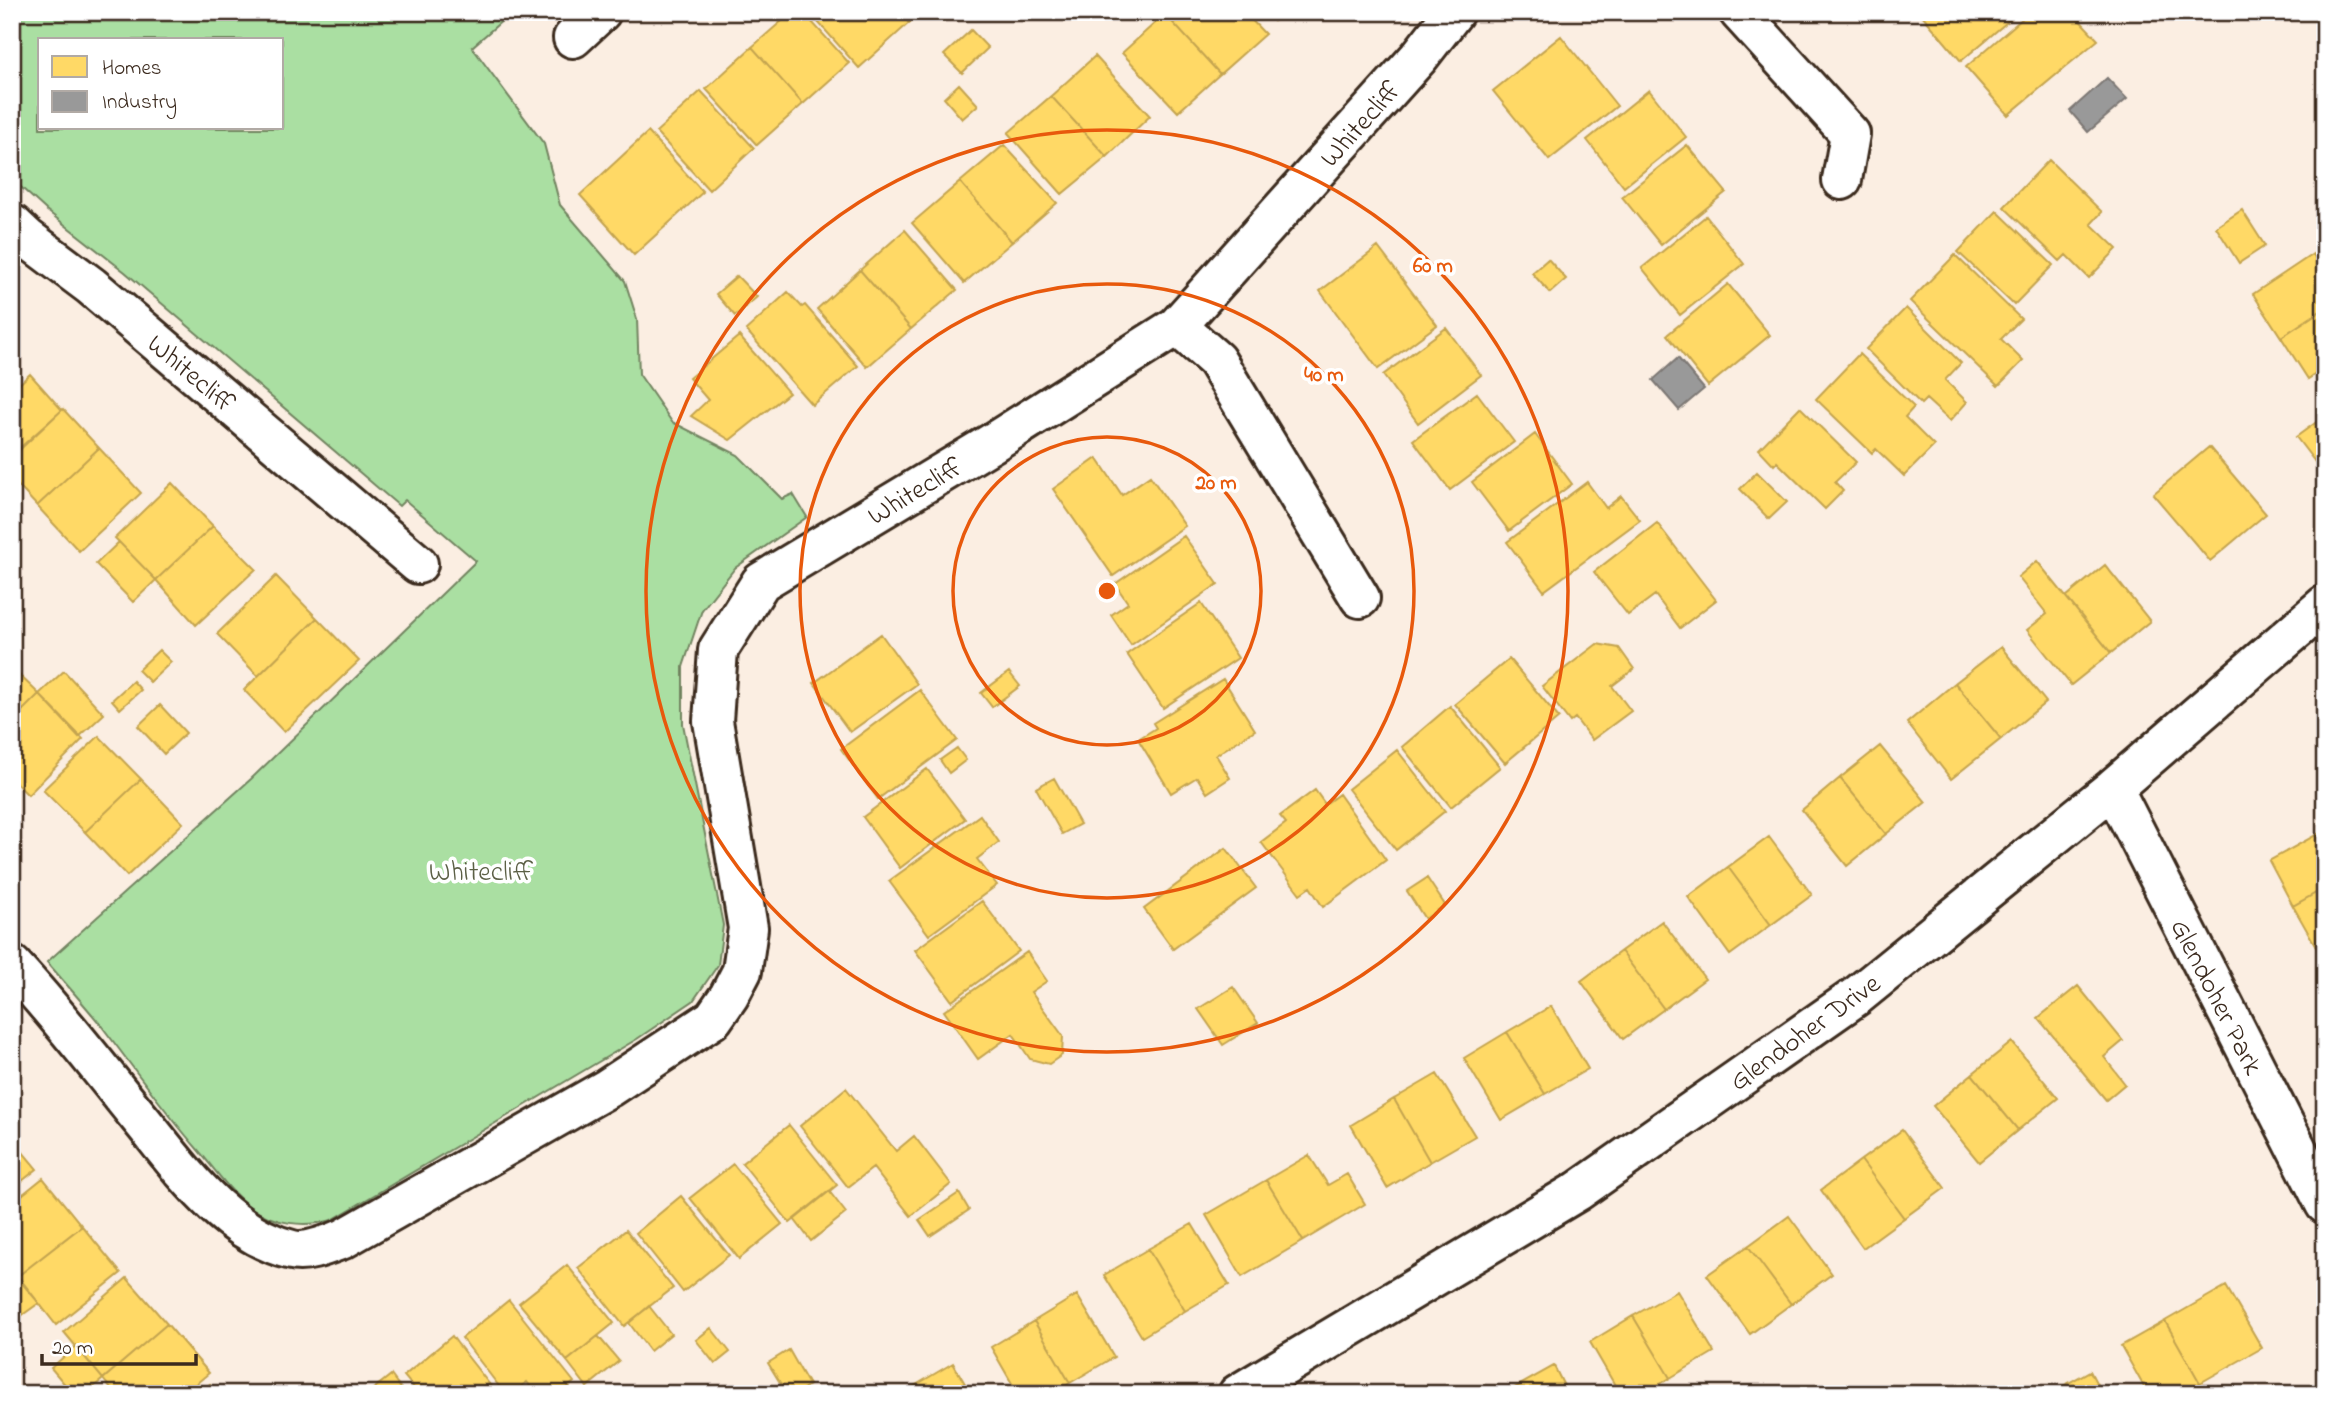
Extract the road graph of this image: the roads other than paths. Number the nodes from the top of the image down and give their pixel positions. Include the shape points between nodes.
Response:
1 (601, 12) edge
2 (1454, 12) edge
3 (1740, 12) edge
4 (573, 38) dead end
5 (1842, 180) dead end
6 (17, 239) edge
7 (1177, 326) junction
8 (418, 564) dead end
9 (1360, 598) dead end
10 (2325, 605) edge
11 (2113, 788) junction
12 (12, 965) edge
13 (2325, 1204) edge
14 (1238, 1394) edge

1 - 4 street
2 - 7 street, Whitecliff via 1419,57
3 - 5 street via 1850,134
6 - 8 street, Whitecliff via 91,286
7 - 9 street via 1216,360
7 - 12 street, Whitecliff via 761,582 718,650 713,721 748,928 742,971 729,996 713,1019 608,1088 344,1239 294,1251 228,1217 193,1182
10 - 11 street, Glendoher Drive
11 - 13 street, Glendoher Park
11 - 14 street, Glendoher Drive via 1858,995 1578,1191

